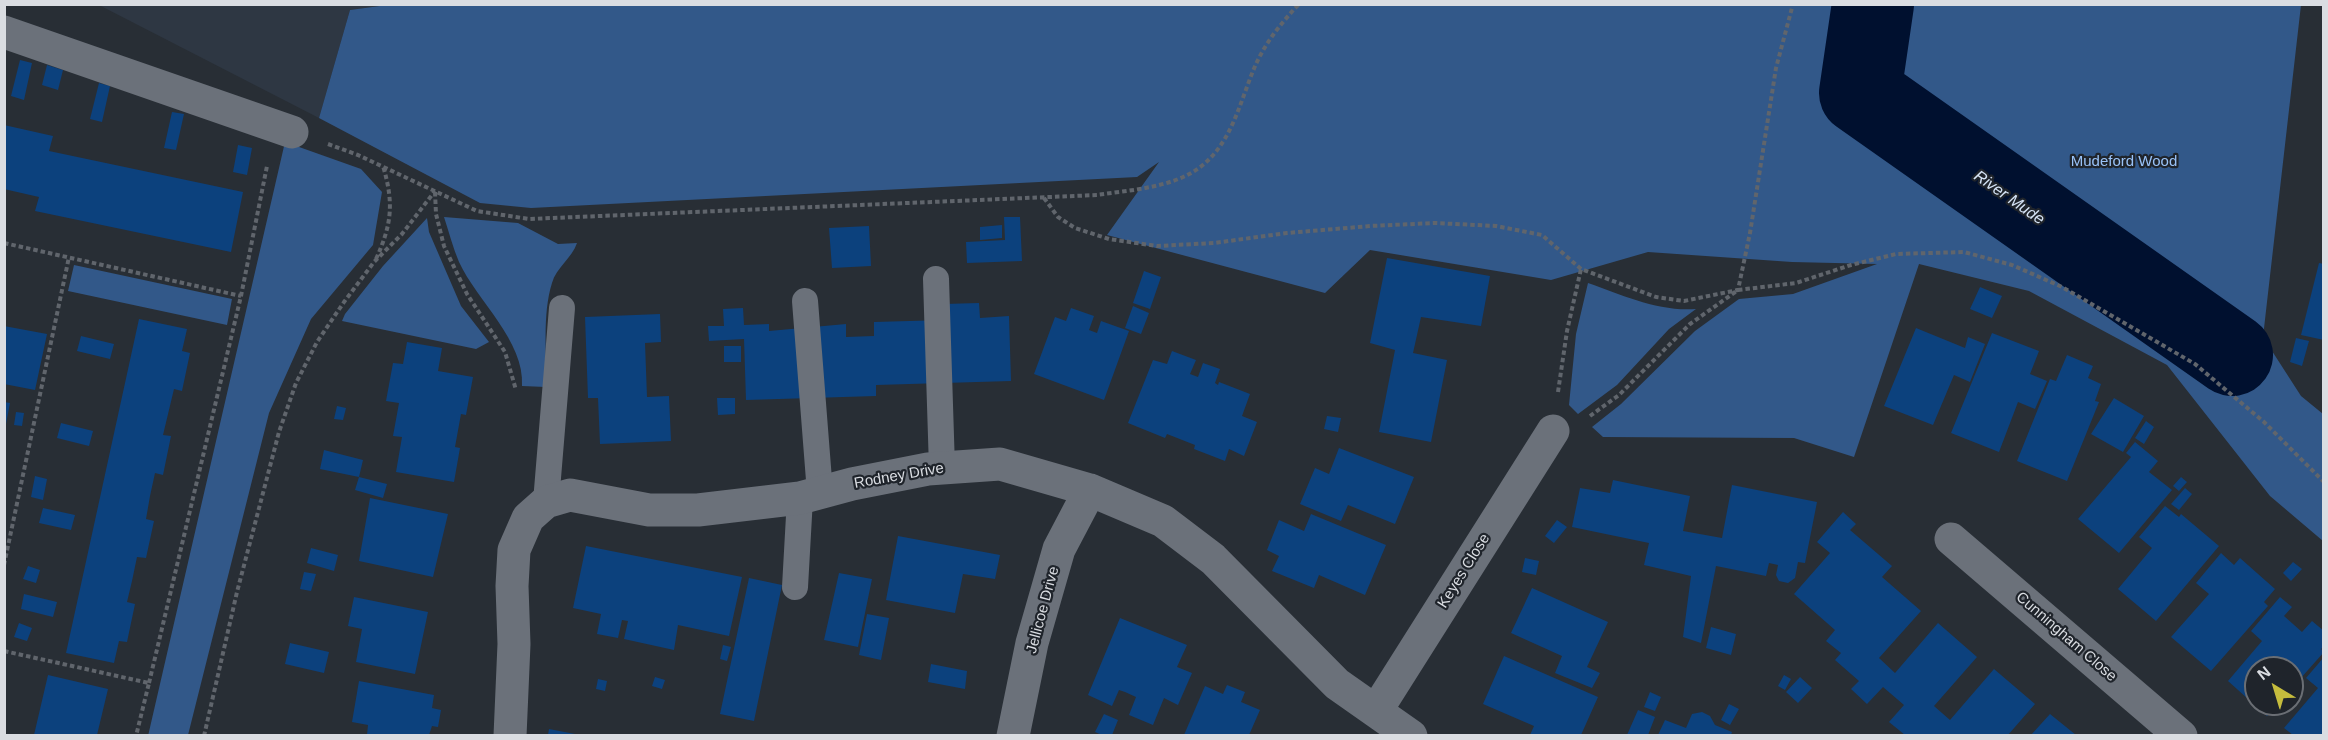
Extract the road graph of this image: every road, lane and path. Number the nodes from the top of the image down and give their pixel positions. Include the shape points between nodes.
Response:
1 (1299, 4) edge
2 (1793, 4) edge
3 (4, 32) edge
4 (284, 129) junction
5 (383, 166) junction
6 (435, 191) junction
7 (1044, 198) junction
8 (4, 243) edge
9 (69, 257) junction
10 (374, 262) junction
11 (1581, 269) junction
12 (936, 279) dead end
13 (1738, 290) junction
14 (241, 296) junction
15 (805, 302) dead end
16 (562, 308) dead end
17 (517, 395) dead end
18 (1553, 431) junction
19 (942, 468) junction
20 (2324, 482) edge
21 (1090, 490) junction
22 (810, 496) junction
23 (546, 501) junction
24 (1952, 539) dead end
25 (4, 565) edge
26 (795, 587) dead end
27 (4, 651) edge
28 (149, 683) junction
29 (1376, 711) junction
30 (136, 735) edge
31 (204, 735) edge
32 (510, 735) edge
33 (1013, 735) edge
34 (1411, 735) edge
35 (2181, 735) edge

1 - 7 path via 1257,62 1234,122 1217,152 1198,169 1168,182 1137,189
2 - 13 path via 1776,68
3 - 4 street
4 - 5 path
4 - 14 path
5 - 6 path
5 - 10 path via 391,200 390,216
6 - 7 path via 477,211 529,219
6 - 10 path
6 - 17 path via 444,246 467,294 505,352
7 - 11 path via 1058,217 1075,228 1109,239 1157,246 1370,226 1496,225 1542,235
8 - 9 path
9 - 14 path
9 - 25 path
10 - 31 path via 317,342 296,383 279,432 237,592
11 - 13 path via 1656,297 1684,301
11 - 18 path via 1566,331
12 - 19 lane
13 - 18 path via 1690,324 1619,395 1585,420
13 - 20 path via 1796,283 1896,254 1964,252 2012,266 2062,287 2196,364 2264,422
14 - 28 path
15 - 22 lane
16 - 23 lane
18 - 29 street, Keyes Close
19 - 21 street, Rodney Drive via 1000,464
19 - 22 street, Rodney Drive via 852,484
21 - 29 street, Rodney Drive via 1163,521 1213,559 1337,684
21 - 33 street, Jellicoe Drive via 1059,549 1032,643
22 - 23 street, Rodney Drive via 698,510 649,510 570,495
22 - 26 lane
23 - 32 street via 528,518 514,550
24 - 35 street, Cunningham Close
27 - 28 path
28 - 30 path
29 - 34 street, Rodney Drive

